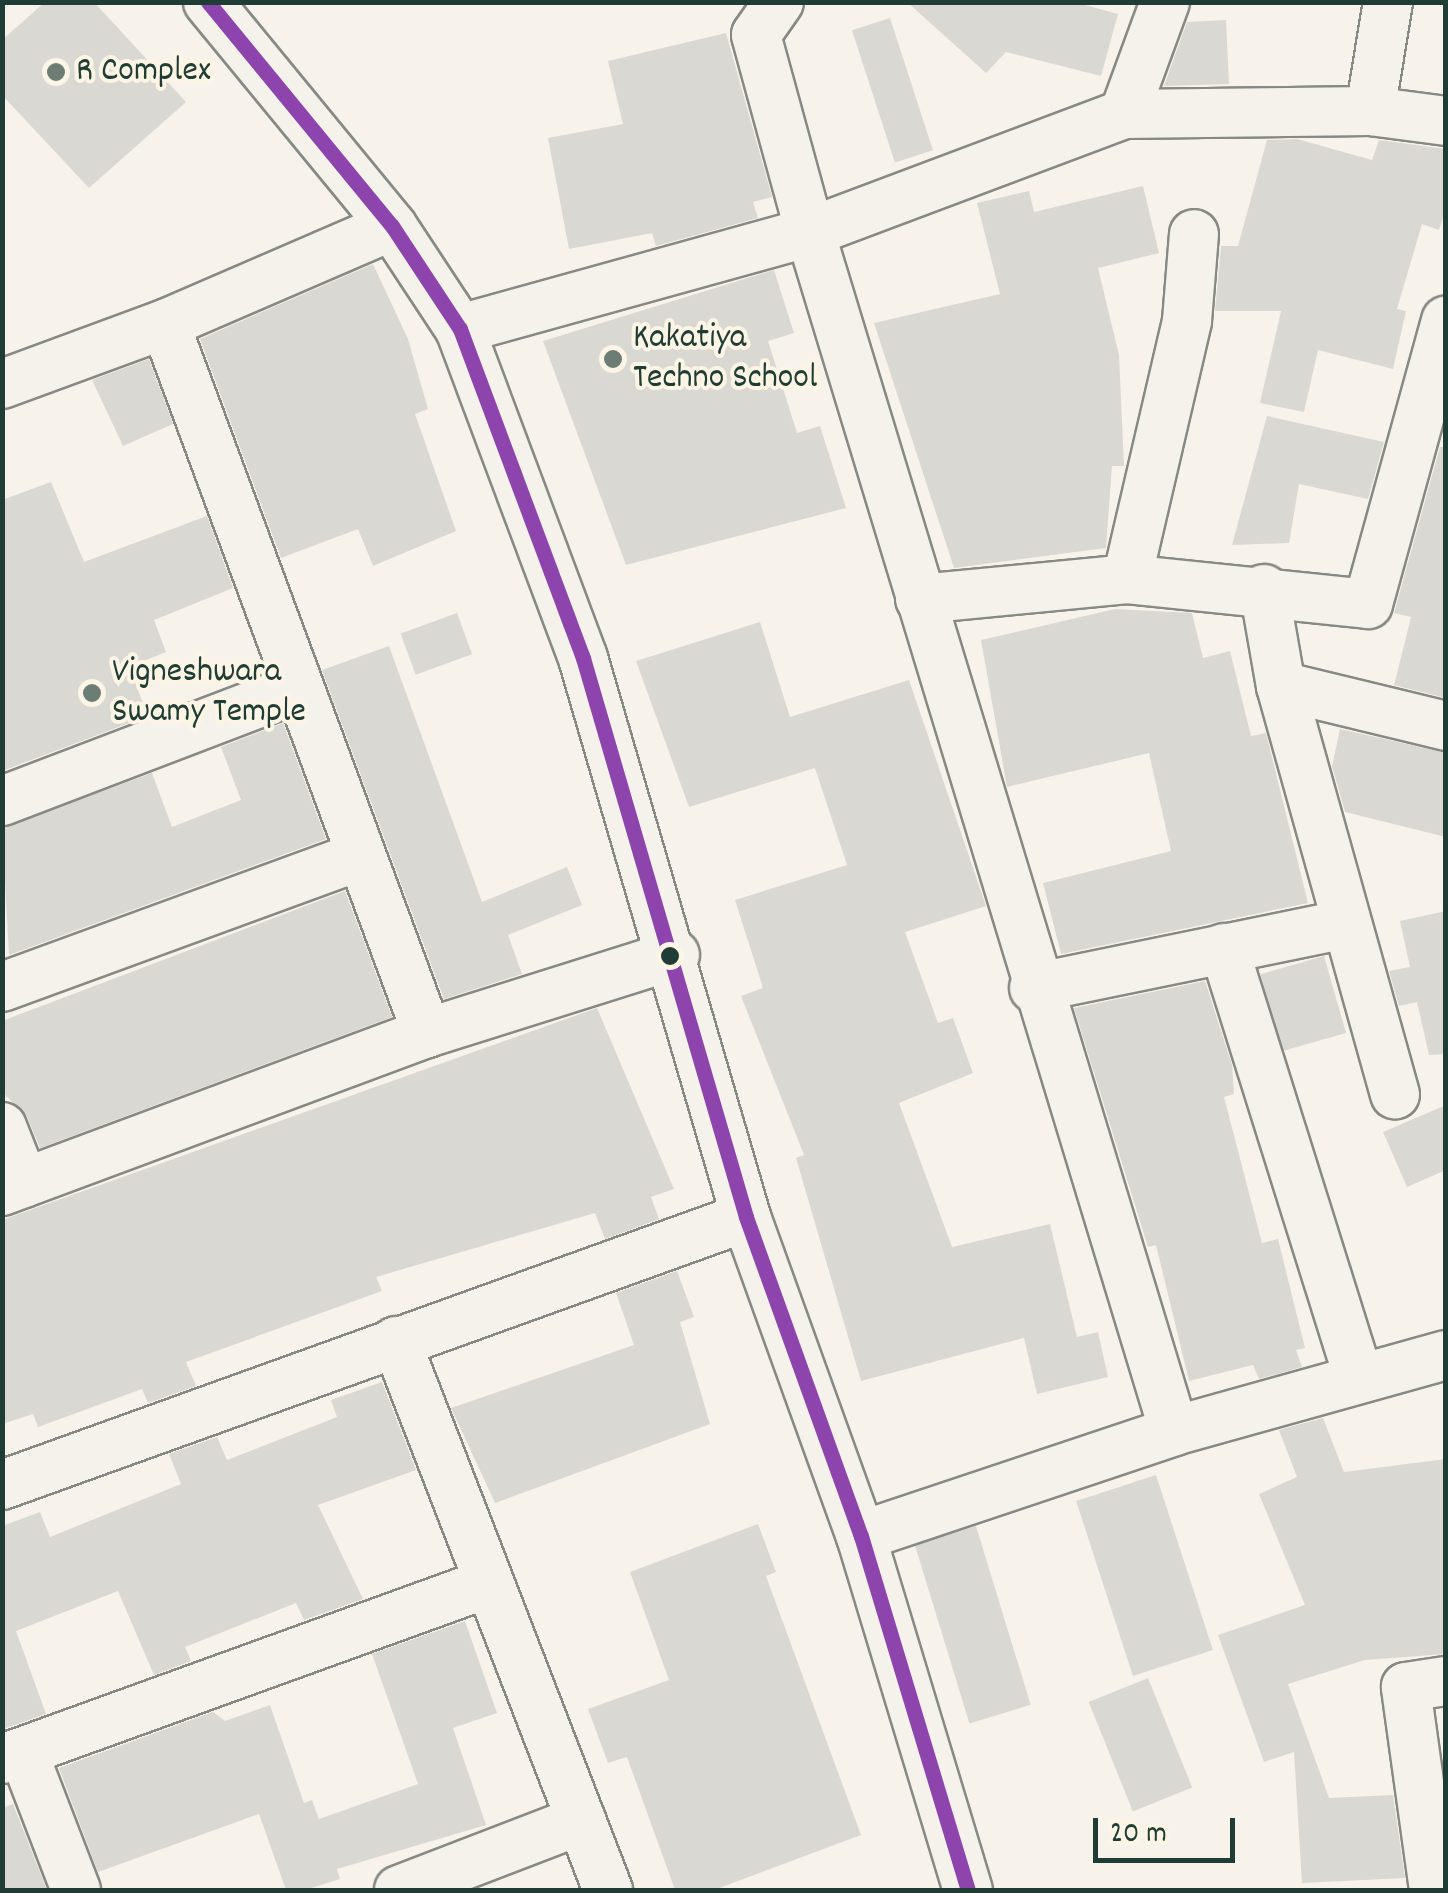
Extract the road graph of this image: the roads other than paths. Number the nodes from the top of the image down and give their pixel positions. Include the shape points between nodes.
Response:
1 (208, 2) edge
2 (779, 2) edge
3 (1165, 2) edge
4 (1388, 2) edge
5 (1370, 111) junction
6 (1124, 114) junction
7 (1446, 121) edge
8 (392, 226) junction
9 (810, 232) junction
10 (1194, 234) dead end
11 (1446, 321) edge
12 (165, 324) junction
13 (460, 329) junction
14 (2, 384) edge
15 (1438, 395) edge
16 (1127, 579) junction
17 (1264, 589) junction
18 (920, 599) junction
19 (1281, 686) junction
20 (294, 690) junction
21 (1446, 726) edge
22 (2, 801) edge
23 (358, 857) junction
24 (1345, 924) junction
25 (1224, 948) junction
26 (675, 955) junction
27 (2, 987) edge
28 (1034, 988) junction
29 (427, 1033) junction
30 (1395, 1094) dead end
31 (2, 1127) edge
32 (13, 1187) edge
33 (746, 1217) junction
34 (396, 1341) junction
35 (1446, 1355) edge
36 (1358, 1375) junction
37 (1174, 1431) junction
38 (2, 1485) edge
39 (860, 1536) junction
40 (483, 1585) junction
41 (1446, 1681) edge
42 (13, 1755) edge
43 (581, 1820) junction
44 (76, 1890) edge
45 (399, 1890) edge
46 (608, 1890) edge
47 (968, 1890) edge
48 (1434, 1890) edge

1 - 8 street
2 - 9 street via 756,35
3 - 6 street
4 - 5 street
5 - 6 street
5 - 7 street
6 - 9 street
8 - 12 street
8 - 13 street
9 - 13 street
9 - 18 street
10 - 16 street via 1187,321
11 - 15 street
12 - 14 street
12 - 20 street
13 - 26 street via 583,658
15 - 17 street via 1368,604
16 - 17 street
16 - 18 street
17 - 19 street
18 - 28 street
19 - 21 street
19 - 24 street
20 - 22 street
20 - 23 street
23 - 27 street
23 - 29 street
24 - 25 street
24 - 30 street
25 - 28 street
25 - 36 street
26 - 29 street
26 - 33 street
28 - 37 street
29 - 32 street
31 - 32 street
33 - 34 street
33 - 39 street
34 - 38 street
34 - 40 street
35 - 36 street
36 - 37 street
37 - 39 street
39 - 47 street
40 - 42 street
40 - 43 street
41 - 48 street via 1406,1687
42 - 44 street
43 - 45 street
43 - 46 street

